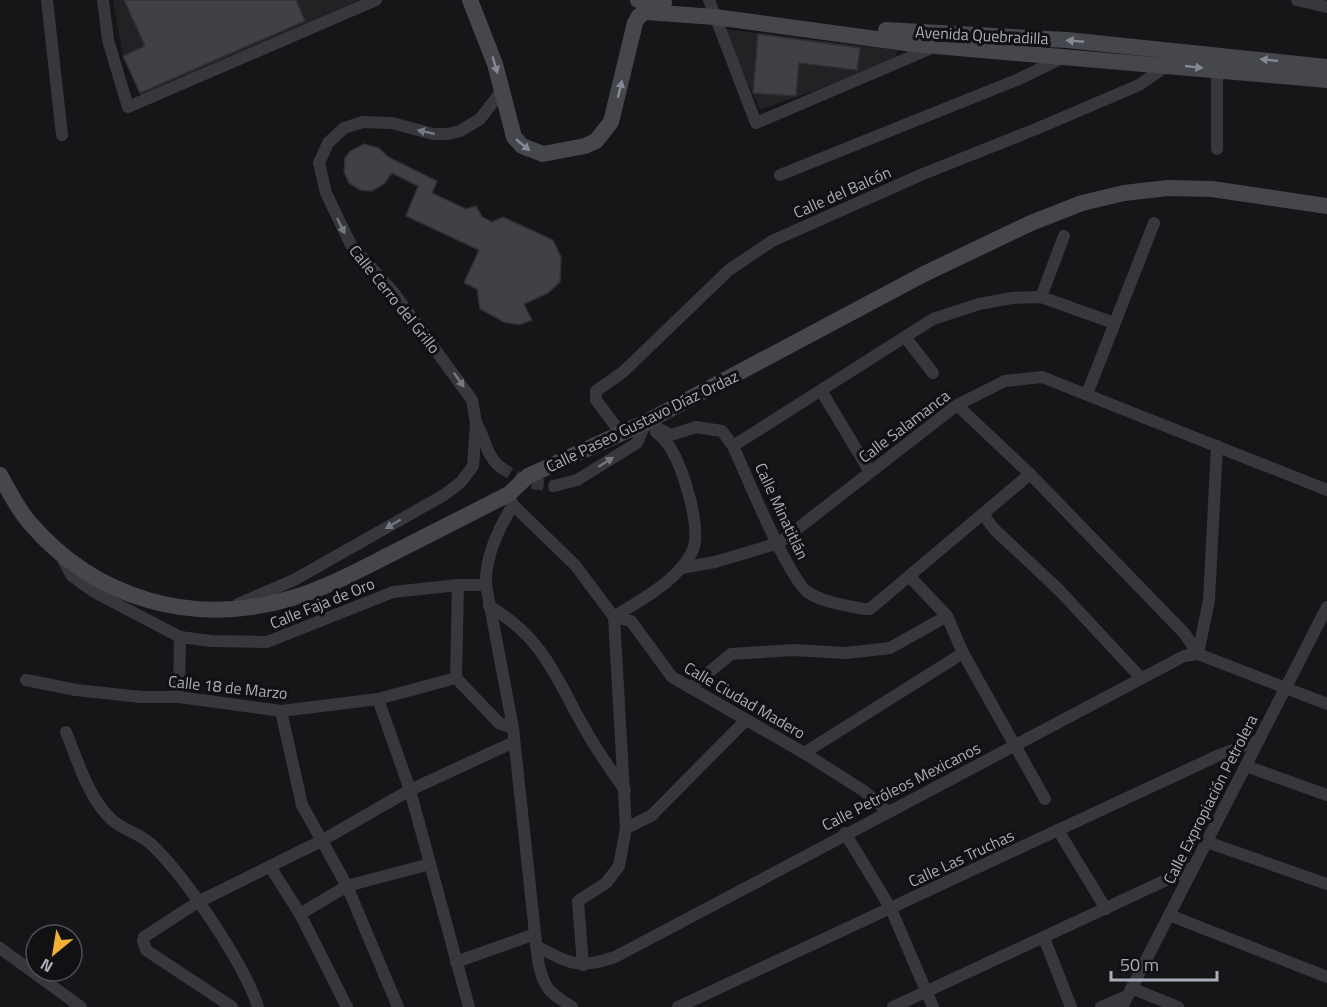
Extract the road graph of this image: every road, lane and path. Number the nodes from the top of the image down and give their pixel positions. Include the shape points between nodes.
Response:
1 (47, 0) edge
2 (104, 0) edge
3 (376, 0) edge
4 (470, 0) edge
5 (482, 0) edge
6 (638, 0) edge
7 (1296, 0) edge
8 (1327, 7) edge
9 (712, 8) edge
10 (483, 31) junction
11 (938, 45) junction
12 (1066, 56) junction
13 (1170, 57) junction
14 (1217, 62) junction
15 (1327, 67) edge
16 (1327, 80) edge
17 (501, 92) junction
18 (62, 135) dead end
19 (1217, 149) dead end
20 (780, 176) dead end
21 (1327, 206) edge
22 (1154, 223) dead end
23 (1064, 236) dead end
24 (1041, 297) junction
25 (1114, 323) junction
26 (905, 337) junction
27 (933, 373) dead end
28 (822, 392) junction
29 (1087, 394) junction
30 (957, 405) junction
31 (646, 422) junction
32 (476, 423) junction
33 (620, 432) junction
34 (733, 446) junction
35 (1217, 446) junction
36 (500, 467) tunnel mouth
37 (870, 472) junction
38 (1030, 474) junction
39 (0, 476) edge
40 (554, 486) tunnel mouth
41 (1327, 490) edge
42 (511, 500) junction
43 (983, 514) junction
44 (779, 543) junction
45 (57, 550) junction
46 (681, 568) junction
47 (910, 577) junction
48 (458, 585) junction
49 (486, 585) junction
50 (489, 606) junction
51 (1327, 607) edge
52 (223, 609) junction
53 (947, 616) junction
54 (614, 617) junction
55 (180, 637) junction
56 (963, 653) junction
57 (1198, 654) junction
58 (1140, 677) junction
59 (456, 678) junction
60 (26, 680) dead end
61 (690, 688) junction
62 (1284, 688) junction
63 (179, 697) junction
64 (378, 699) junction
65 (1327, 704) edge
66 (281, 711) junction
67 (746, 721) junction
68 (513, 729) junction
69 (66, 732) dead end
70 (1259, 740) junction
71 (514, 742) junction
72 (1016, 745) junction
73 (804, 753) junction
74 (1246, 766) junction
75 (410, 790) junction
76 (626, 790) junction
77 (1327, 795) edge
78 (1045, 799) dead end
79 (888, 812) junction
80 (626, 828) junction
81 (1058, 830) junction
82 (845, 833) junction
83 (321, 841) junction
84 (1207, 842) junction
85 (430, 864) junction
86 (271, 867) junction
87 (1194, 867) junction
88 (1327, 884) edge
89 (347, 886) junction
90 (198, 902) junction
91 (891, 909) junction
92 (1106, 909) junction
93 (300, 914) junction
94 (1169, 915) junction
95 (1044, 938) junction
96 (536, 940) junction
97 (0, 948) edge
98 (456, 963) junction
99 (583, 965) junction
100 (1327, 977) edge
101 (927, 991) junction
102 (1126, 997) edge
103 (75, 1005) edge
104 (232, 1007) edge
105 (258, 1007) edge
106 (347, 1007) edge
107 (398, 1007) edge
108 (469, 1007) edge
109 (572, 1007) edge
110 (678, 1007) edge
111 (893, 1007) edge
112 (933, 1007) edge
113 (1071, 1007) edge
114 (1101, 1007) edge
115 (1178, 1007) edge

1 - 18 street
2 - 3 street via 108,40 128,107
4 - 10 street
5 - 10 street
6 - 9 street, Avenida Quebradilla
7 - 8 street
9 - 11 street, Avenida Quebradilla via 858,38
9 - 11 street via 756,123
13 -> 9 street, Avenida Quebradilla via 1013,36 892,31
17 -> 9 street, Avenida Quebradilla via 514,137 532,152 560,153 585,146 596,141 611,122 635,23 642,13
10 -> 17 street
11 - 12 street, Avenida Quebradilla
12 - 13 street, Avenida Quebradilla
12 - 20 street via 1019,79
13 - 14 street, Avenida Quebradilla
13 - 33 street, Calle del Balcón via 1139,85 772,241 729,270 623,372 596,391 596,400
15 -> 14 street, Avenida Quebradilla
14 - 16 street, Avenida Quebradilla
14 - 19 street
17 -> 32 street, Calle Cerro del Grillo via 480,119 448,134 392,123 363,122 344,128 328,143 319,163 326,193 351,245 394,293 454,374 472,400
21 - 31 street, Calle Paseo Gustavo Díaz Ordaz via 1212,189 1168,188 1082,203 924,274
22 - 25 street
23 - 24 street
24 - 25 street
24 - 26 street via 979,304 933,319
25 - 29 street
26 - 27 street
26 - 28 street
28 - 34 street
28 - 37 street
29 - 30 street, Calle Salamanca via 1042,377 1028,376 1005,381
29 - 35 street, Calle Salamanca
30 - 37 street, Calle Salamanca
30 - 38 street
31 - 33 street, Calle Paseo Gustavo Díaz Ordaz
31 - 34 street, Calle Minatitlán via 671,435 696,427 717,429
40 -> 31 street via 577,480 638,442
31 - 46 street via 673,451 690,496 693,550
32 - 36 street via 485,438 489,458
32 -> 52 street, Calle Cerro del Grillo via 473,466 444,495 294,580
33 - 42 street, Calle Paseo Gustavo Díaz Ordaz via 528,476
34 - 44 street, Calle Minatitlán
35 - 41 street, Calle Salamanca
35 - 57 street via 1209,600
37 - 44 street, Calle Salamanca
38 - 43 street, Calle Minatitlán
38 - 57 street via 1185,634
39 - 45 street, Calle Paseo Gustavo Díaz Ordaz via 28,521
42 - 49 street via 486,571
42 - 52 street, Calle Paseo Gustavo Díaz Ordaz via 316,590 290,599
42 - 54 street, Calle Ciudad Madero via 574,565
43 - 47 street, Calle Minatitlán
43 - 58 street
44 - 46 street, Calle Salamanca
44 - 47 street, Calle Minatitlán via 799,584 809,593 830,601 870,609
45 - 52 street, Calle Paseo Gustavo Díaz Ordaz via 123,593 177,607
45 - 55 street, Calle Faja de Oro via 72,576 94,592
46 - 54 street
47 - 53 street
48 - 49 street, Calle Faja de Oro
48 - 55 street, Calle Faja de Oro via 393,592 267,642 211,642
48 - 59 street
49 - 50 street
50 - 68 street
50 - 76 street via 515,621 542,652 588,736
51 - 62 street, Calle Expropiación Petrolera
53 - 56 street
53 - 61 street via 890,648 731,654
54 - 61 street, Calle Ciudad Madero via 631,621 668,672
54 - 76 street
55 - 63 street
56 - 72 street
56 - 73 street
57 - 58 street, Calle Petróleos Mexicanos via 1184,656
57 - 62 street
58 - 72 street, Calle Petróleos Mexicanos
59 - 64 street, Calle 18 de Marzo
59 - 68 street via 499,723
60 - 63 street, Calle 18 de Marzo via 141,697
61 - 67 street, Calle Ciudad Madero
62 - 65 street
62 - 70 street, Calle Expropiación Petrolera
63 - 66 street, Calle 18 de Marzo
64 - 66 street, Calle 18 de Marzo
64 - 75 street
66 - 83 street via 303,805
67 - 73 street, Calle Ciudad Madero
67 - 80 street via 651,816
68 - 71 street
69 - 90 street via 88,787 113,820 152,845
70 - 74 street, Calle Expropiación Petrolera
70 - 81 street, Calle Las Truchas
71 - 75 street
71 - 96 street
72 - 78 street
72 - 79 street, Calle Petróleos Mexicanos
73 - 79 street, Calle Ciudad Madero via 864,791
74 - 77 street
74 - 84 street, Calle Expropiación Petrolera
75 - 83 street
75 - 85 street
76 - 80 street
79 - 82 street, Calle Petróleos Mexicanos
80 - 99 street via 619,866 606,883 578,901
81 - 91 street, Calle Las Truchas
81 - 92 street
82 - 91 street
82 - 99 street, Calle Petróleos Mexicanos via 615,957
83 - 86 street
83 - 89 street
84 - 87 street, Calle Expropiación Petrolera
84 - 88 street
85 - 89 street
85 - 98 street
86 - 90 street
86 - 93 street
87 - 92 street
87 - 94 street, Calle Expropiación Petrolera
89 - 93 street
89 - 107 street
90 - 104 street via 142,941 146,950
90 - 105 street via 252,989
91 - 101 street
91 - 110 street, Calle Las Truchas
92 - 95 street
93 - 106 street
94 - 100 street
94 - 102 street, Calle Expropiación Petrolera
95 - 101 street
95 - 113 street
96 - 98 street
96 - 99 street via 566,961
96 - 109 street via 543,984
97 - 103 street
98 - 108 street
101 - 111 street
101 - 112 street
102 - 114 street
102 - 115 street

